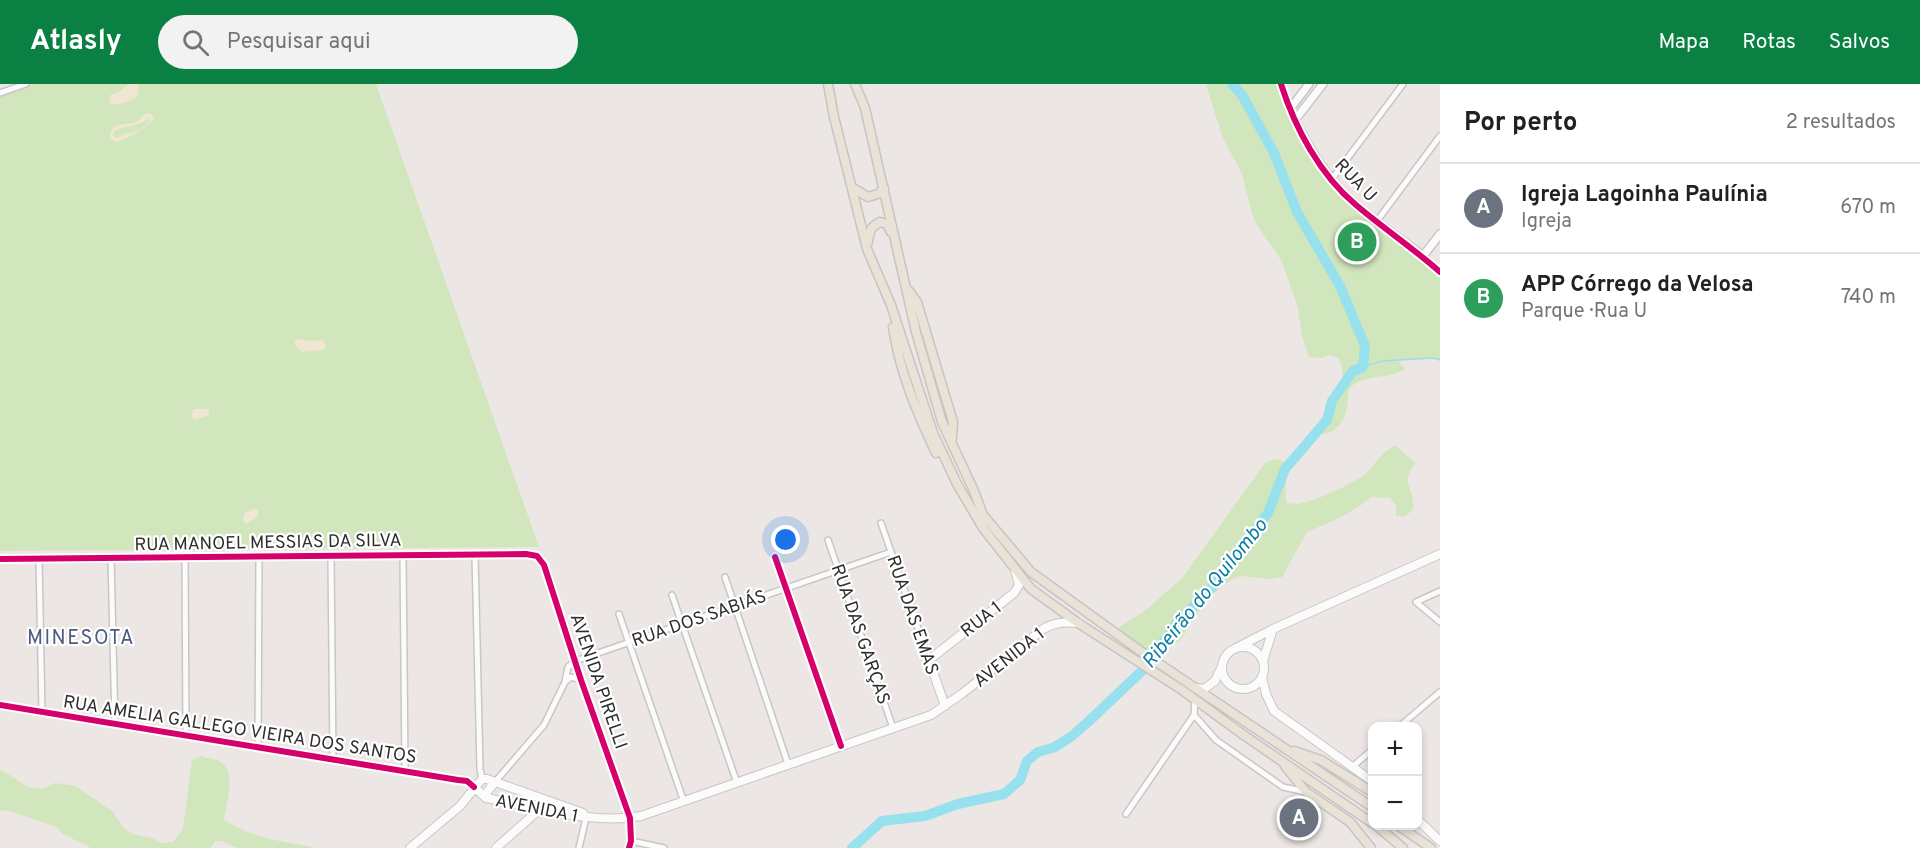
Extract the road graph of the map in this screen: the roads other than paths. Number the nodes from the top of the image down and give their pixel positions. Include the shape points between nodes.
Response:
1 (26, 84) edge
2 (828, 84) edge
3 (855, 84) edge
4 (1281, 84) edge
5 (1309, 84) edge
6 (1323, 84) edge
7 (1403, 84) edge
8 (0, 93) edge
9 (1290, 109) junction
10 (1295, 120) junction
11 (1440, 136) edge
12 (1332, 179) junction
13 (853, 188) junction
14 (884, 188) junction
15 (1377, 221) junction
16 (1440, 234) edge
17 (895, 236) junction
18 (867, 249) junction
19 (1423, 256) junction
20 (1440, 272) edge
21 (881, 523) dead end
22 (828, 540) dead end
23 (891, 552) junction
24 (1440, 554) edge
25 (403, 555) junction
26 (475, 555) junction
27 (537, 556) joint
28 (185, 557) junction
29 (259, 557) junction
30 (331, 557) junction
31 (775, 557) dead end
32 (111, 558) junction
33 (0, 559) edge
34 (39, 559) junction
35 (1015, 569) junction
36 (838, 570) junction
37 (725, 577) dead end
38 (786, 588) junction
39 (1440, 591) edge
40 (672, 595) dead end
41 (735, 606) junction
42 (619, 614) dead end
43 (1440, 622) edge
44 (1078, 623) junction
45 (682, 624) junction
46 (1273, 629) junction
47 (628, 643) junction
48 (1236, 648) junction
49 (928, 660) junction
50 (575, 661) junction
51 (1263, 661) junction
52 (1223, 664) junction
53 (1157, 668) junction
54 (1262, 677) junction
55 (581, 680) junction
56 (565, 682) junction
57 (1195, 688) junction
58 (1439, 694) edge
59 (1195, 700) junction
60 (0, 705) edge
61 (945, 706) junction
62 (42, 713) junction
63 (1194, 715) junction
64 (1405, 722) edge
65 (115, 724) junction
66 (893, 728) junction
67 (186, 735) junction
68 (841, 746) junction
69 (258, 747) junction
70 (1285, 747) junction
71 (1368, 753) edge
72 (1279, 759) junction
73 (333, 760) junction
74 (788, 764) junction
75 (1352, 767) junction
76 (405, 771) junction
77 (1368, 778) edge
78 (482, 779) junction
79 (495, 782) junction
80 (737, 783) junction
81 (474, 787) junction
82 (1368, 789) edge
83 (1306, 792) junction
84 (486, 798) junction
85 (684, 802) junction
86 (1368, 804) edge
87 (541, 808) junction
88 (1126, 814) dead end
89 (586, 818) junction
90 (630, 818) junction
91 (604, 820) junction
92 (1368, 820) edge
93 (1422, 824) edge
94 (1383, 830) edge
95 (1406, 830) edge
96 (1412, 830) edge
97 (1418, 838) junction
98 (631, 841) junction
99 (1439, 841) edge
100 (410, 848) edge
101 (496, 848) edge
102 (579, 848) edge
103 (629, 848) edge
104 (664, 848) edge
105 (1371, 848) edge
106 (1403, 848) edge
107 (1431, 848) edge

1 - 8 street
2 - 13 main road
3 - 14 main road via 866,108
4 - 9 street, RUA U
5 - 9 street
6 - 10 street
7 - 12 street
9 - 10 street, RUA U
10 - 12 street, RUA U
11 - 15 street
12 - 15 street, RUA U
13 - 14 main road via 868,197
13 - 18 main road
14 - 17 main road
15 - 19 street, RUA U
16 - 19 street
17 - 18 main road via 887,224 880,222 869,232
17 - 53 main road via 916,332 942,422 983,515 1031,572 1139,650
18 - 35 main road via 891,305 933,433 983,528
19 - 20 street, RUA U
21 - 23 street, RUA DAS EMAS
22 - 36 street, RUA DAS GARÇAS
23 - 36 street, RUA DOS SABIÁS
23 - 49 street, RUA DAS EMAS
24 - 46 main road
25 - 26 street, RUA MANOEL MESSIAS DA SILVA
25 - 30 street, RUA MANOEL MESSIAS DA SILVA
25 - 76 street
26 - 27 street, RUA MANOEL MESSIAS DA SILVA
26 - 78 street
27 - 50 street, AVENIDA PIRELLI via 544,565
28 - 29 street, RUA MANOEL MESSIAS DA SILVA
28 - 32 street, RUA MANOEL MESSIAS DA SILVA
28 - 67 street
29 - 30 street, RUA MANOEL MESSIAS DA SILVA
29 - 69 street
30 - 73 street
31 - 38 street
32 - 34 street, RUA MANOEL MESSIAS DA SILVA
32 - 65 street
33 - 34 street, RUA MANOEL MESSIAS DA SILVA
34 - 62 street
35 - 44 main road via 1030,589
35 - 49 main road, RUA 1 via 1019,585 1014,593
36 - 38 street, RUA DOS SABIÁS
36 - 66 street, RUA DAS GARÇAS
37 - 41 street
38 - 41 street, RUA DOS SABIÁS
38 - 68 street
39 - 43 street via 1416,602
40 - 45 street
41 - 45 street, RUA DOS SABIÁS
41 - 74 street
42 - 47 street
44 - 53 main road via 1134,659
44 - 61 main road, AVENIDA 1 via 1062,622 1043,629
45 - 47 street, RUA DOS SABIÁS
45 - 80 street
46 - 48 main road
46 - 51 main road
47 - 50 street, RUA DOS SABIÁS
47 - 85 street
48 - 51 main road via 1252,649
48 - 52 main road via 1227,654
49 - 61 main road, RUA DAS EMAS
50 - 55 street, AVENIDA PIRELLI
50 - 56 street via 568,667
51 - 54 main road
52 - 54 main road via 1224,675 1234,687 1251,688
52 - 57 main road via 1212,684 1204,690
53 - 57 main road
53 - 59 main road
54 - 75 main road via 1274,711
55 - 56 street via 571,677
55 - 90 street, AVENIDA PIRELLI
56 - 79 street via 544,725
57 - 70 main road
58 - 64 street
59 - 63 street
59 - 72 main road
60 - 62 street, RUA AMELIA GALLEGO VIEIRA DOS SANTOS
61 - 66 main road, AVENIDA 1
62 - 65 street, RUA AMELIA GALLEGO VIEIRA DOS SANTOS
63 - 83 street via 1216,740 1283,787
63 - 88 street
65 - 67 street, RUA AMELIA GALLEGO VIEIRA DOS SANTOS
66 - 68 main road, AVENIDA 1
67 - 69 street, RUA AMELIA GALLEGO VIEIRA DOS SANTOS
68 - 74 main road, AVENIDA 1
69 - 73 street, RUA AMELIA GALLEGO VIEIRA DOS SANTOS
70 - 82 main road via 1322,760
70 - 86 main road
71 - 75 street
72 - 83 main road
72 - 92 main road
73 - 76 street, RUA AMELIA GALLEGO VIEIRA DOS SANTOS
74 - 80 main road, AVENIDA 1
75 - 77 main road
76 - 81 street, RUA AMELIA GALLEGO VIEIRA DOS SANTOS via 467,782
78 - 79 main road
78 - 81 main road
79 - 84 main road
79 - 91 main road
80 - 85 main road, AVENIDA 1
81 - 84 main road, AVENIDA 1
81 - 100 main road via 460,806
83 - 105 main road via 1350,822
84 - 87 main road, AVENIDA 1
85 - 90 main road, AVENIDA 1
87 - 89 main road, AVENIDA 1
87 - 101 main road
89 - 91 main road, AVENIDA 1
89 - 102 street
90 - 91 main road, AVENIDA 1
90 - 98 street, AVENIDA PIRELLI
93 - 99 main road
94 - 106 main road
95 - 97 main road
96 - 97 main road
97 - 107 main road
98 - 103 street, AVENIDA PIRELLI
98 - 104 street

